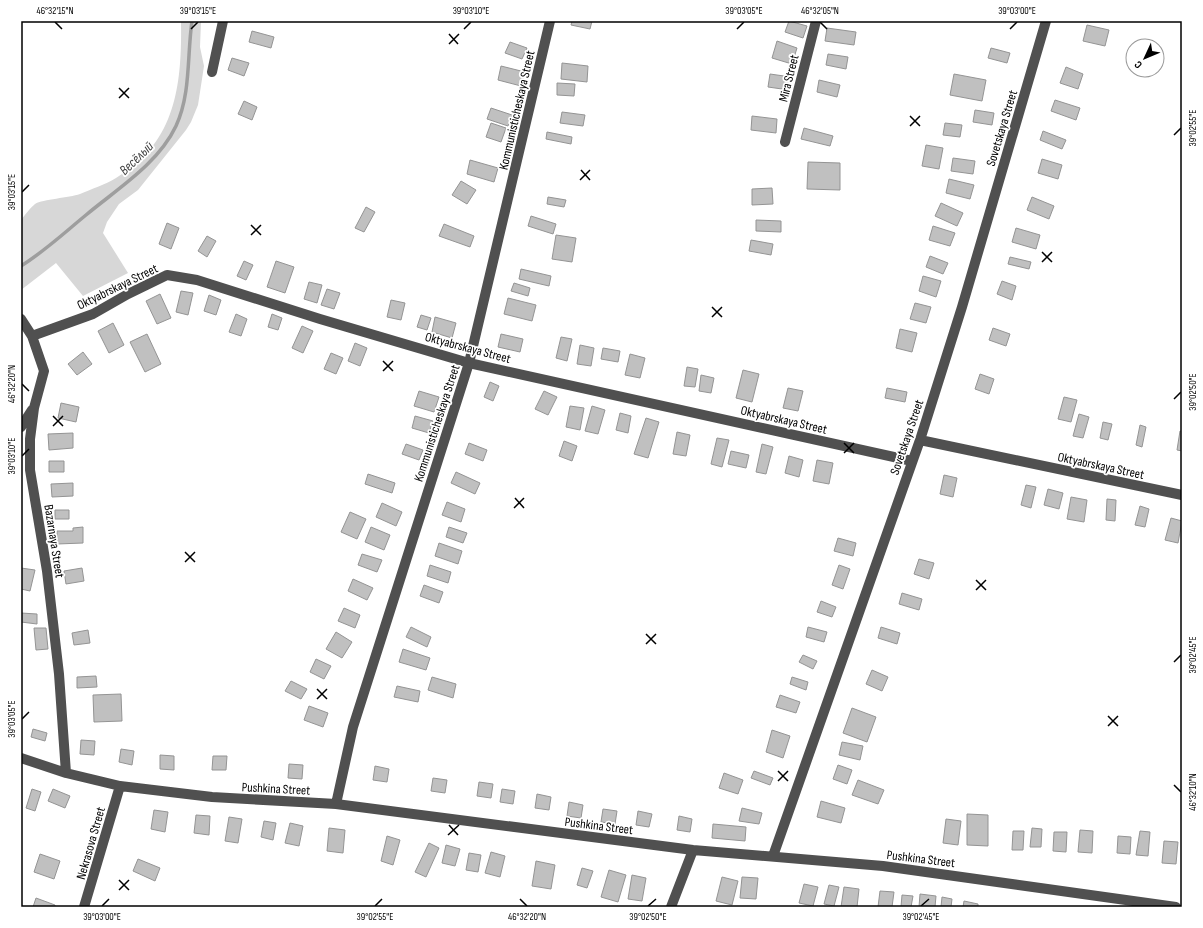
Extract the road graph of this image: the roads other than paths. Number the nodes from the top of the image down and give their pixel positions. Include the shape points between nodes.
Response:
1 (223, 21) edge
2 (550, 21) edge
3 (816, 21) edge
4 (1046, 21) edge
5 (212, 72) dead end
6 (785, 142) dead end
7 (21, 319) edge
8 (32, 336) junction
9 (469, 362) junction
10 (34, 408) junction
11 (21, 427) edge
12 (920, 440) junction
13 (25, 452) edge
14 (912, 461) junction
15 (1182, 495) edge
16 (21, 758) edge
17 (66, 773) junction
18 (120, 786) junction
19 (336, 804) junction
20 (693, 850) junction
21 (773, 856) junction
22 (84, 907) edge
23 (671, 907) edge
24 (1176, 907) edge

1 - 5 street
2 - 9 street, Kommunisticheskaya Street
3 - 6 street, Mira Street
4 - 12 street, Sovetskaya Street
7 - 8 street, Bazarnaya Street
8 - 9 street, Oktyabrskaya Street via 93,314 167,275 196,280
8 - 10 street, Bazarnaya Street via 44,371
9 - 14 street, Oktyabrskaya Street
9 - 19 street, Kommunisticheskaya Street via 353,727
10 - 11 street
10 - 13 street, Bazarnaya Street
12 - 14 street, Sovetskaya Street
12 - 15 street, Oktyabrskaya Street
13 - 17 street, Bazarnaya Street via 48,571
14 - 21 street, Sovetskaya Street
16 - 17 street, Pushkina Street
17 - 18 street, Pushkina Street
18 - 19 street, Pushkina Street via 212,797
18 - 22 street, Nekrasova Street
19 - 20 street, Pushkina Street
20 - 21 street, Pushkina Street
20 - 23 street
21 - 24 street, Pushkina Street via 883,866

